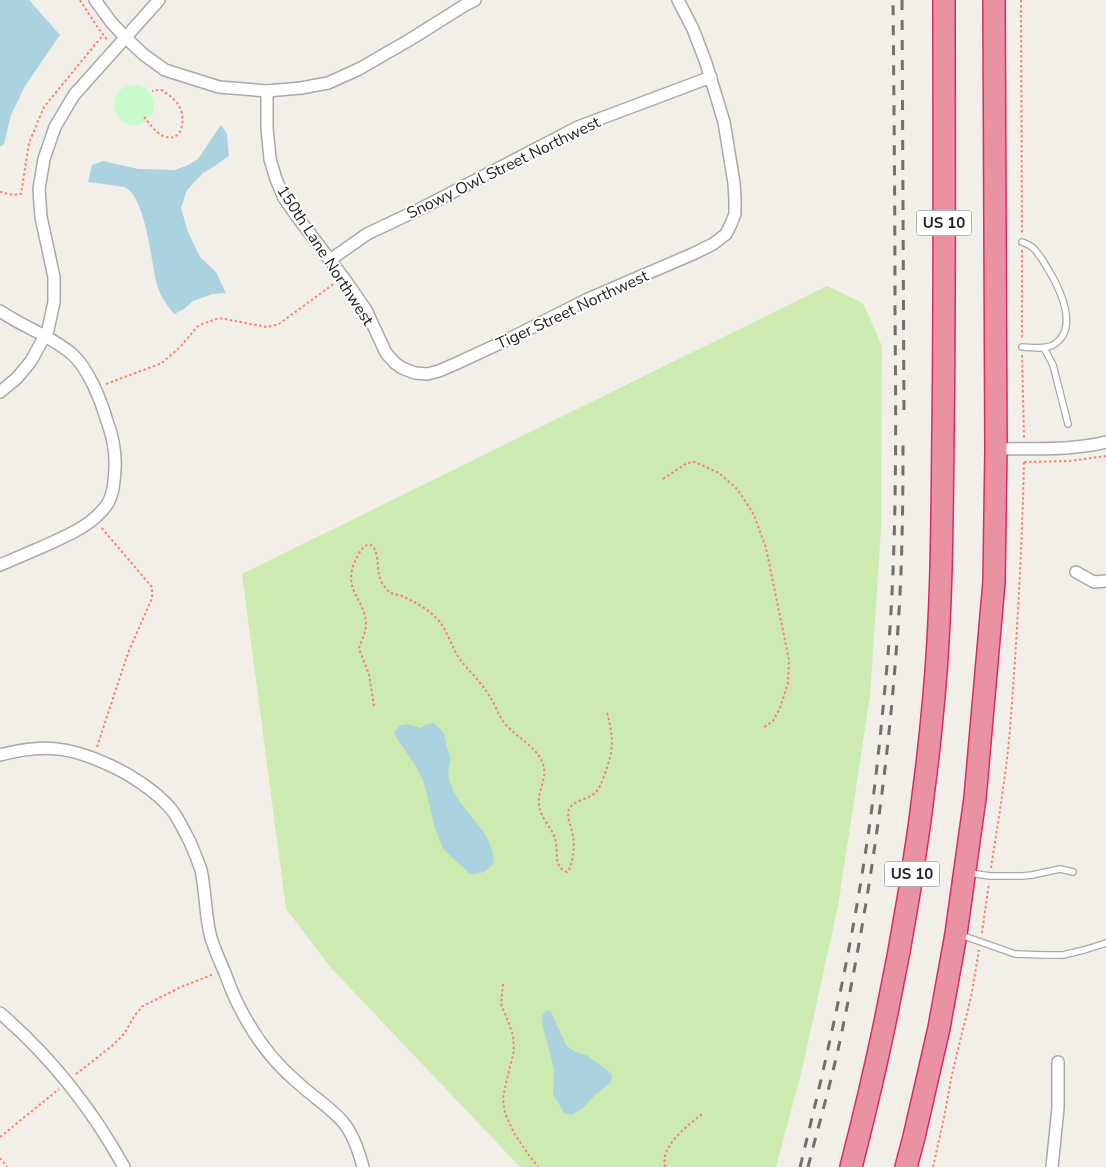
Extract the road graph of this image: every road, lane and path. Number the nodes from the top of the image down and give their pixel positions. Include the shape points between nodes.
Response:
1 (80, 0) edge
2 (95, 0) edge
3 (159, 0) edge
4 (475, 0) edge
5 (678, 0) edge
6 (944, 0) edge
7 (994, 0) edge
8 (1021, 0) edge
9 (125, 37) junction
10 (115, 48) junction
11 (711, 78) junction
12 (152, 91) dead end
13 (267, 91) junction
14 (144, 117) dead end
15 (1022, 242) junction
16 (330, 260) junction
17 (343, 277) junction
18 (0, 311) edge
19 (45, 337) junction
20 (1022, 347) junction
21 (1044, 348) junction
22 (415, 373) joint
23 (94, 388) junction
24 (0, 392) edge
25 (1068, 424) dead end
26 (1024, 438) dead end
27 (1106, 442) edge
28 (996, 450) junction
29 (1106, 456) edge
30 (663, 479) dead end
31 (96, 517) junction
32 (0, 564) edge
33 (1076, 572) dead end
34 (1106, 582) edge
35 (374, 706) dead end
36 (607, 712) dead end
37 (763, 728) dead end
38 (0, 755) edge
39 (95, 758) junction
40 (1073, 872) dead end
41 (965, 873) junction
42 (990, 876) junction
43 (956, 934) junction
44 (980, 941) junction
45 (1106, 943) edge
46 (224, 971) junction
47 (504, 984) dead end
48 (0, 1013) edge
49 (1058, 1062) dead end
50 (67, 1082) junction
51 (704, 1113) dead end
52 (0, 1137) edge
53 (0, 1158) edge
54 (7, 1167) edge
55 (124, 1167) edge
56 (363, 1167) edge
57 (538, 1167) edge
58 (665, 1167) edge
59 (852, 1167) edge
60 (906, 1167) edge
61 (932, 1167) edge
62 (1052, 1167) edge

1 - 10 path
2 - 9 street
3 - 9 street
4 - 13 street via 359,69 328,83
5 - 11 street via 693,29
6 - 59 highway, US 10 via 942,577 934,696 924,792 905,914
7 - 28 highway, US 10
8 - 15 path
9 - 10 street
9 - 13 street via 165,70 219,87
10 - 19 street via 74,95 55,127 44,159 39,189 41,217 54,278 54,302
11 - 16 street, Snowy Owl Street Northwest via 578,126 367,234
11 - 22 street, Tiger Street Northwest via 724,122 734,183 735,214 726,234 695,253 588,299 455,364 427,374
12 - 14 path via 160,90 177,102 183,125 176,135 164,137
13 - 16 street, 150th Lane Northwest via 270,159 276,179 284,198
15 - 20 path
15 - 21 lane via 1040,256 1057,284 1065,306 1066,326 1061,337 1052,346
16 - 17 street, 150th Lane Northwest
17 - 22 street, 150th Lane Northwest via 366,310 386,353 402,368
17 - 23 path via 279,324 267,327 218,318 199,325 162,362
18 - 19 street
19 - 23 street via 72,354
19 - 24 street via 31,361
20 - 21 lane
20 - 26 path
21 - 25 lane via 1052,365
23 - 31 street via 112,434 115,457 114,486 108,502
27 - 28 street via 1074,447
28 - 41 highway, US 10 via 994,582 975,798
29 - 42 path via 1024,462 1020,595 1010,730
30 - 37 path via 680,467 695,462 719,474 737,489 762,534 789,660 788,683 780,708 773,721
31 - 32 street via 72,534
31 - 39 path via 152,588 152,598 128,653
33 - 34 street via 1094,582
35 - 36 path via 369,674 359,649 366,624 351,582 359,552 370,545 377,553 379,576 389,592 414,602 439,621 458,655 490,695 506,725 539,756 544,769 538,798 540,810 555,838 557,864 567,872 574,854 574,837 568,814 570,807 599,789 612,754
38 - 39 street via 19,750 57,748
39 - 46 street via 123,771 153,792 170,808 183,828 200,869 211,938
40 - 42 lane via 1060,869 1032,876
41 - 42 lane
41 - 43 highway, US 10
42 - 44 path
43 - 44 lane
43 - 60 highway, US 10
44 - 45 lane via 1016,954 1046,955 1084,950
44 - 61 path via 971,997
46 - 50 path via 142,1006 124,1034
46 - 56 street via 237,1004 260,1043 296,1081 344,1123
47 - 57 path via 501,1004 513,1036 514,1051 503,1099 505,1112 514,1133
48 - 50 street via 36,1046
49 - 62 street via 1058,1108
50 - 52 path
50 - 55 street via 104,1132
51 - 58 path via 671,1143 665,1154
53 - 54 path

